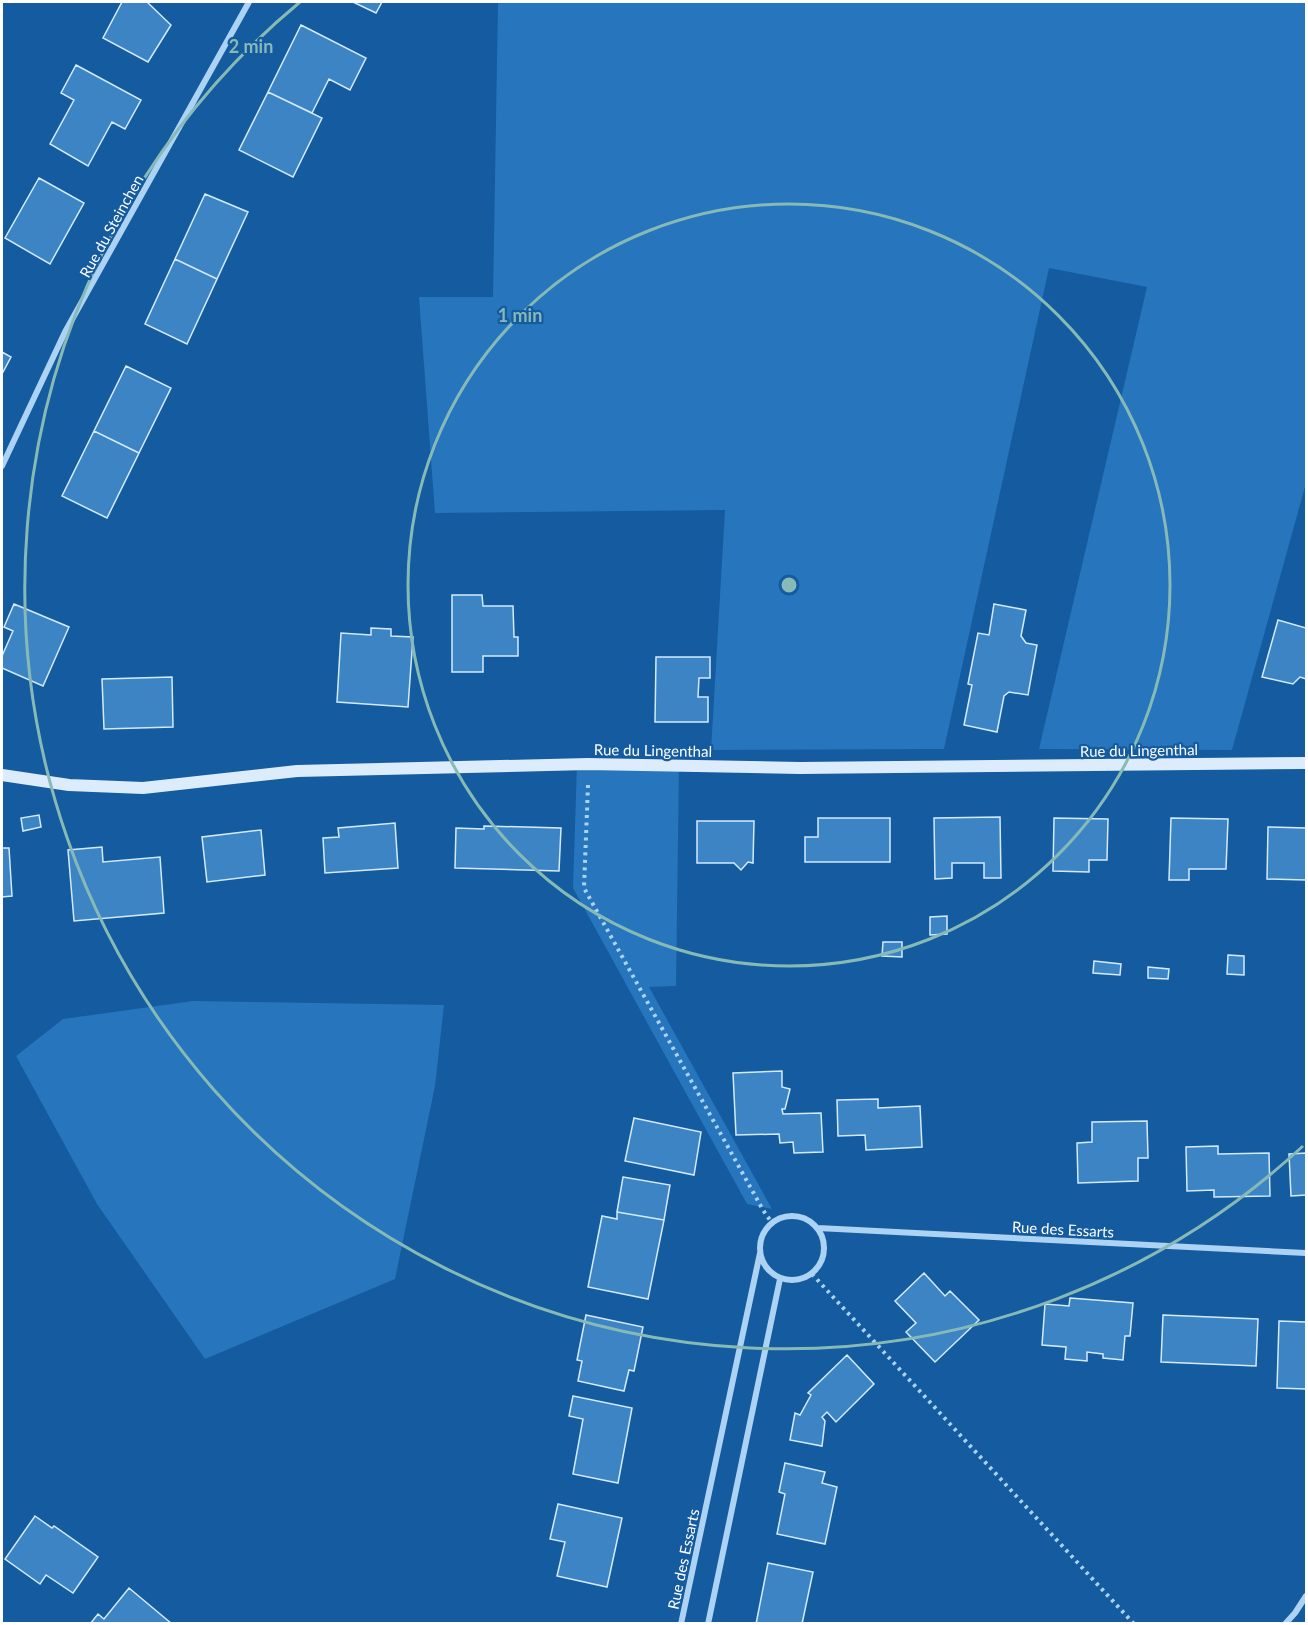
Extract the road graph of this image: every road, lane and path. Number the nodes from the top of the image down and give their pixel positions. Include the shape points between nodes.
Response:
1 (249, 2) edge
2 (2, 466) edge
3 (1306, 763) edge
4 (588, 764) junction
5 (2, 775) edge
6 (772, 1223) junction
7 (818, 1228) junction
8 (760, 1253) junction
9 (1306, 1253) edge
10 (812, 1274) junction
11 (780, 1279) junction
12 (1306, 1596) edge
13 (681, 1623) edge
14 (708, 1623) edge
15 (1134, 1623) edge
16 (1285, 1623) edge

1 - 2 street, Rue du Steinchen via 65,332
3 - 4 street, Rue du Lingenthal via 800,768
4 - 5 street, Rue du Lingenthal via 297,771 143,788 69,785
4 - 6 path via 584,888
6 - 7 street, Rue des Essarts via 781,1218 801,1217
6 - 8 street, Rue des Essarts via 764,1232
7 - 9 street, Rue des Essarts
7 - 10 street via 823,1237 823,1257
8 - 11 street via 770,1273
8 - 13 street, Rue des Essarts
10 - 11 street via 791,1281
10 - 15 path
11 - 14 street
12 - 16 street

